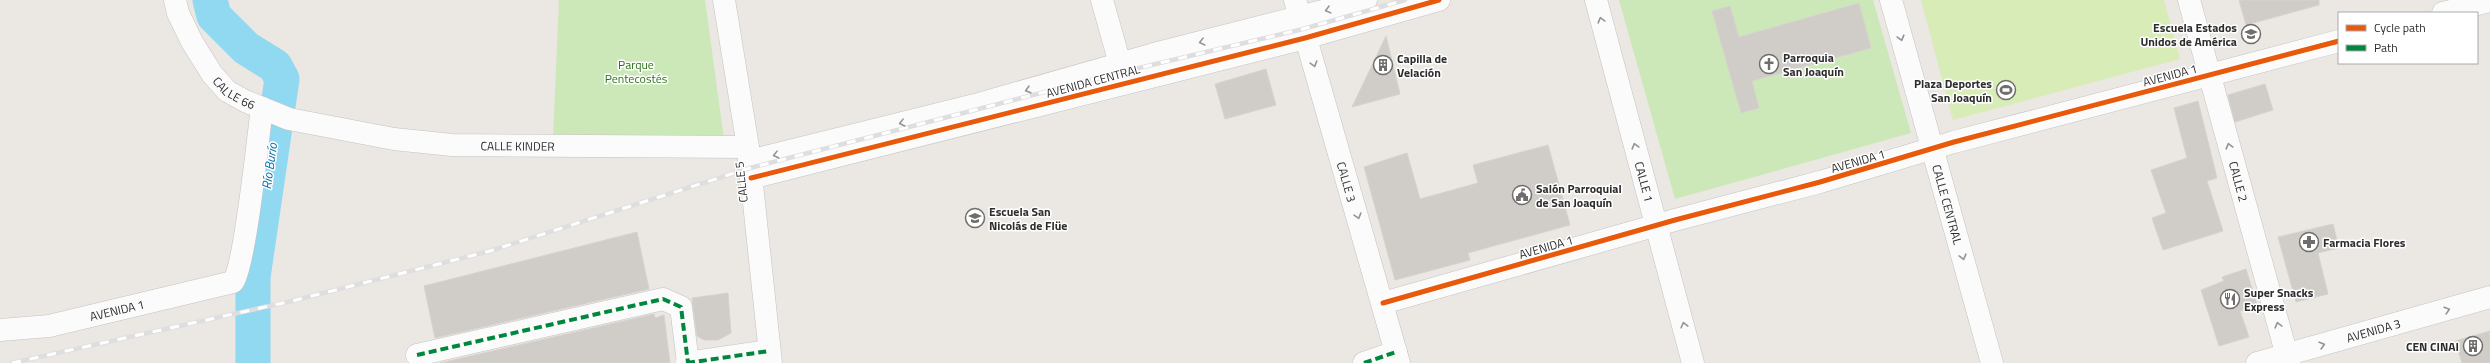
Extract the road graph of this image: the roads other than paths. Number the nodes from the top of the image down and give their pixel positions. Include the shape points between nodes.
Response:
1 (175, 0) edge
2 (724, 0) edge
3 (1102, 0) edge
4 (1366, 0) edge
5 (1439, 0) edge
6 (1596, 0) edge
7 (1891, 0) edge
8 (2189, 0) edge
9 (2490, 1) edge
10 (2448, 12) edge
11 (1300, 18) edge
12 (2338, 41) edge
13 (1122, 73) junction
14 (2210, 75) junction
15 (262, 108) junction
16 (1931, 150) junction
17 (749, 162) junction
18 (1658, 226) junction
19 (233, 282) joint
20 (2490, 298) edge
21 (1383, 303) junction
22 (0, 330) edge
23 (417, 355) dead end
24 (770, 357) edge
25 (1397, 357) edge
26 (2288, 359) edge
27 (687, 363) edge
28 (1364, 363) edge
29 (1693, 363) edge
30 (1992, 363) edge
31 (2257, 363) edge

1 - 15 street, CALLE 66 via 178,13 192,42 212,74 227,91
2 - 17 street, CALLE 5
3 - 13 street
4 -> 11 street, AVENIDA CENTRAL
5 - 11 street, AVENIDA CENTRAL
18 -> 6 street, CALLE 1
7 -> 16 street, CALLE CENTRAL
8 - 14 street, CALLE 2
9 - 10 street
11 - 13 street, AVENIDA CENTRAL
11 -> 21 street, CALLE 3
12 - 14 street, AVENIDA 1
13 - 17 street, AVENIDA CENTRAL via 975,105
14 - 16 street, AVENIDA 1
26 -> 14 street, CALLE 2
15 - 17 street, CALLE KINDER via 289,119 394,139 452,145
15 - 19 street, CALLE 66 via 242,250 237,277
16 - 18 street, AVENIDA 1
16 -> 30 street, CALLE CENTRAL via 1939,169
17 - 24 street, CALLE 5
18 - 21 street, AVENIDA 1
29 -> 18 street, CALLE 1
19 - 22 street, AVENIDA 1 via 48,326
26 -> 20 street, AVENIDA 3
21 - 25 street, CALLE 3
23 - 27 street via 663,298 681,307
24 - 27 street
25 - 28 street
26 - 31 street, AVENIDA 3

